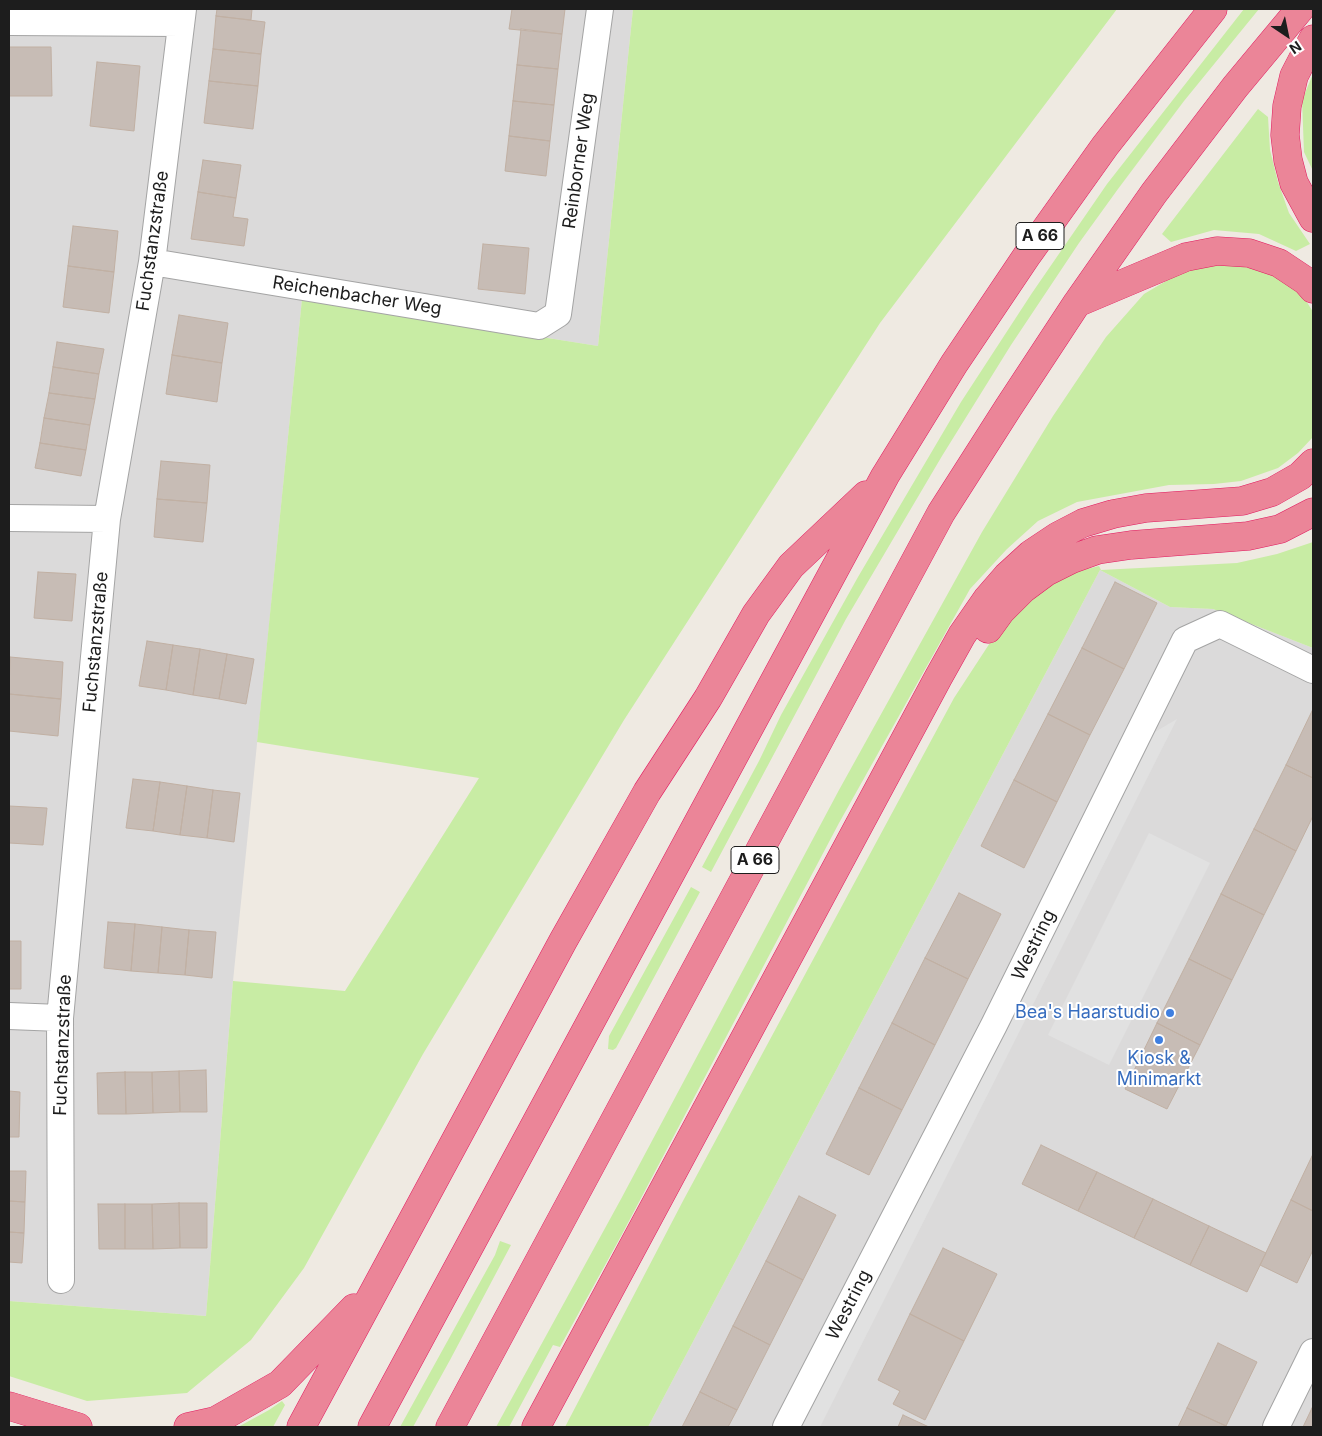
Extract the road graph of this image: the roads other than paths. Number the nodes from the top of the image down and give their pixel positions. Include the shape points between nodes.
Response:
1 (600, 9) edge
2 (1214, 9) edge
3 (1300, 9) edge
4 (182, 16) edge
5 (9, 22) edge
6 (1313, 39) edge
7 (1313, 218) edge
8 (152, 262) junction
9 (1313, 289) edge
10 (1077, 303) junction
11 (558, 314) joint
12 (1313, 463) edge
13 (885, 476) junction
14 (1313, 512) edge
15 (9, 518) edge
16 (107, 519) junction
17 (1313, 670) edge
18 (9, 1016) edge
19 (60, 1018) junction
20 (61, 1280) dead end
21 (376, 1285) junction
22 (1313, 1352) edge
23 (9, 1406) edge
24 (78, 1427) edge
25 (188, 1427) edge
26 (301, 1427) edge
27 (372, 1427) edge
28 (450, 1427) edge
29 (536, 1427) edge
30 (554, 1427) edge
31 (786, 1427) edge
32 (1276, 1427) edge

1 - 11 street, Reinborner Weg
2 - 13 highway, A 66 via 1105,146 1028,254 954,364
3 - 10 highway, A 66 via 1154,193
4 - 5 street
4 - 8 street, Fuchstanzstraße
6 - 7 highway via 1294,76 1285,135 1294,183
8 - 11 street, Reichenbacher Weg via 539,326
8 - 16 street, Fuchstanzstraße
9 - 10 highway via 1279,263 1249,253 1217,251 1186,257
10 - 28 highway, A 66 via 941,513
12 - 29 highway via 1300,476 1272,492 1242,501 1146,508 1083,524 1031,554 987,599 938,678
13 - 21 highway via 791,566 756,614 708,698 647,792
13 - 27 highway, A 66
14 - 30 highway via 1280,528 1248,536 1131,544 1097,550 1046,572 1001,610 952,685
15 - 16 street
16 - 19 street, Fuchstanzstraße
17 - 31 street, Westring via 1220,624 1185,640 994,1025
18 - 19 street
19 - 20 street, Fuchstanzstraße
21 - 25 highway via 280,1384 214,1421
21 - 26 highway
22 - 32 street
23 - 24 highway

